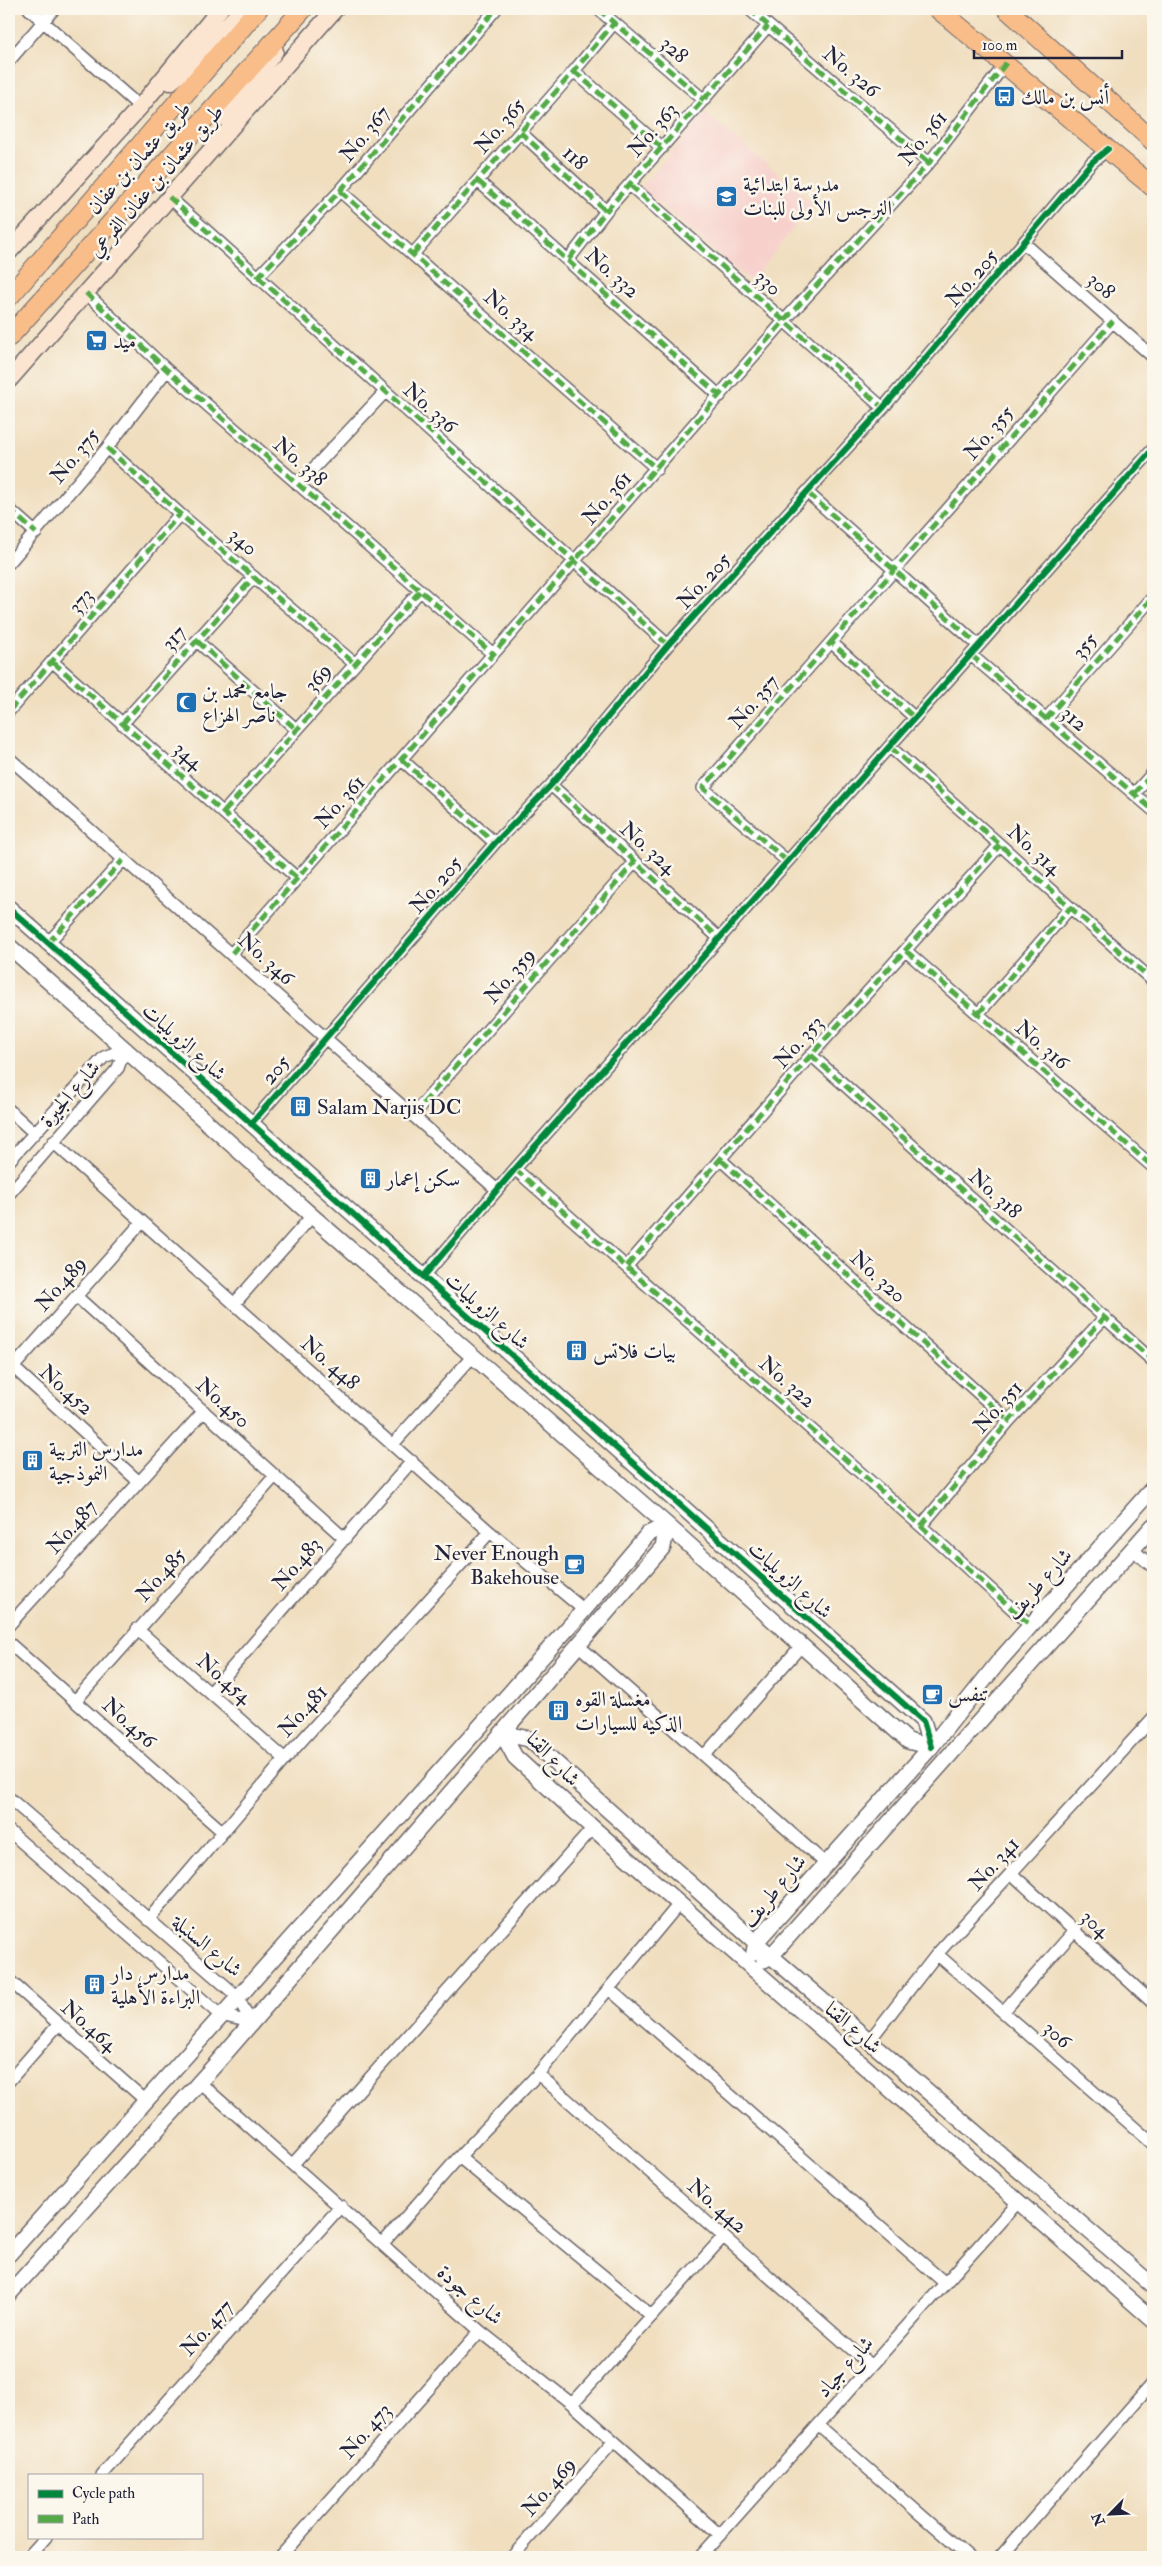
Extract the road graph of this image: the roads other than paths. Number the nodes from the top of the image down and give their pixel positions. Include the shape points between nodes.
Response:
1 (29, 9) edge
2 (54, 9) edge
3 (242, 9) edge
4 (258, 9) edge
5 (304, 9) edge
6 (335, 9) edge
7 (496, 9) edge
8 (598, 9) edge
9 (749, 9) edge
10 (938, 9) edge
11 (1007, 9) edge
12 (215, 11) edge
13 (43, 21) junction
14 (614, 22) junction
15 (768, 26) junction
16 (9, 61) edge
17 (1006, 63) junction
18 (574, 71) junction
19 (704, 100) junction
20 (140, 107) junction
21 (520, 132) junction
22 (1153, 141) edge
23 (662, 148) junction
24 (1108, 149) junction
25 (929, 163) junction
26 (478, 181) junction
27 (630, 185) junction
28 (1153, 187) edge
29 (340, 191) junction
30 (169, 197) junction
31 (606, 211) junction
32 (1024, 244) junction
33 (54, 246) junction
34 (9, 252) edge
35 (413, 254) junction
36 (569, 260) junction
37 (257, 278) junction
38 (9, 288) edge
39 (86, 294) junction
40 (9, 296) edge
41 (30, 313) junction
42 (784, 321) junction
43 (1113, 321) junction
44 (9, 337) edge
45 (9, 345) edge
46 (1153, 357) edge
47 (167, 370) junction
48 (9, 380) edge
49 (385, 392) junction
50 (720, 396) junction
51 (883, 408) junction
52 (107, 448) junction
53 (1153, 449) edge
54 (657, 469) junction
55 (298, 485) junction
56 (808, 493) junction
57 (9, 509) edge
58 (180, 514) junction
59 (36, 533) junction
60 (576, 562) junction
61 (9, 563) edge
62 (894, 569) junction
63 (254, 577) junction
64 (420, 591) junction
65 (1153, 597) edge
66 (197, 641) junction
67 (831, 642) junction
68 (668, 645) junction
69 (978, 645) junction
70 (493, 654) junction
71 (971, 655) junction
72 (53, 662) junction
73 (355, 664) junction
74 (9, 712) edge
75 (915, 718) junction
76 (1046, 719) junction
77 (122, 724) junction
78 (297, 730) junction
79 (890, 747) junction
80 (9, 758) edge
81 (402, 760) junction
82 (1153, 772) edge
83 (551, 785) junction
84 (1134, 794) junction
85 (1153, 810) edge
86 (224, 812) junction
87 (495, 843) junction
88 (1000, 845) junction
89 (123, 860) junction
90 (787, 861) junction
91 (635, 862) junction
92 (297, 878) junction
93 (9, 908) edge
94 (1070, 908) junction
95 (720, 939) junction
96 (48, 943) junction
97 (9, 946) edge
98 (906, 951) junction
99 (232, 953) junction
100 (1153, 981) edge
101 (978, 1014) junction
102 (326, 1037) junction
103 (125, 1049) junction
104 (811, 1055) junction
105 (9, 1110) edge
106 (413, 1115) junction
107 (251, 1124) junction
108 (34, 1132) junction
109 (53, 1142) junction
110 (721, 1160) junction
111 (9, 1161) edge
112 (1153, 1167) edge
113 (515, 1169) junction
114 (497, 1190) junction
115 (9, 1194) edge
116 (312, 1216) junction
117 (142, 1222) junction
118 (627, 1266) junction
119 (424, 1276) junction
120 (76, 1296) junction
121 (234, 1304) junction
122 (1106, 1317) junction
123 (473, 1356) junction
124 (1153, 1361) edge
125 (11, 1369) edge
126 (204, 1411) junction
127 (1010, 1421) junction
128 (393, 1444) junction
129 (412, 1461) junction
130 (275, 1476) junction
131 (138, 1481) junction
132 (1153, 1488) edge
133 (667, 1525) junction
134 (921, 1526) junction
135 (1153, 1526) edge
136 (490, 1532) junction
137 (345, 1539) junction
138 (1133, 1550) junction
139 (1153, 1567) edge
140 (584, 1610) junction
141 (9, 1625) edge
142 (1031, 1626) junction
143 (137, 1630) junction
144 (9, 1642) edge
145 (578, 1646) junction
146 (802, 1646) junction
147 (211, 1692) junction
148 (76, 1700) junction
149 (1153, 1718) edge
150 (502, 1733) junction
151 (931, 1747) junction
152 (704, 1756) junction
153 (285, 1759) junction
154 (9, 1798) edge
155 (593, 1828) junction
156 (9, 1831) edge
157 (223, 1832) junction
158 (825, 1863) junction
159 (1010, 1873) junction
160 (679, 1904) junction
161 (148, 1920) junction
162 (1075, 1930) junction
163 (756, 1942) junction
164 (937, 1954) junction
165 (771, 1956) junction
166 (751, 1966) junction
167 (9, 1980) edge
168 (609, 1989) junction
169 (237, 1996) junction
170 (1151, 1996) edge
171 (1003, 2012) junction
172 (220, 2015) junction
173 (251, 2022) junction
174 (58, 2025) junction
175 (868, 2041) junction
176 (538, 2074) junction
177 (9, 2081) edge
178 (198, 2081) junction
179 (145, 2100) junction
180 (1153, 2144) edge
181 (459, 2158) junction
182 (293, 2164) junction
183 (1018, 2202) junction
184 (341, 2206) junction
185 (723, 2237) junction
186 (383, 2243) junction
187 (9, 2254) edge
188 (945, 2283) junction
189 (1153, 2286) edge
190 (9, 2294) edge
191 (652, 2316) junction
192 (1153, 2320) edge
193 (480, 2331) junction
194 (871, 2366) junction
195 (1153, 2382) edge
196 (572, 2404) junction
197 (818, 2425) junction
198 (614, 2441) junction
199 (103, 2474) edge
200 (720, 2535) junction
201 (45, 2538) edge
202 (707, 2555) edge
203 (28, 2557) edge
204 (280, 2557) edge
205 (512, 2557) edge
206 (969, 2557) edge
207 (1000, 2557) edge

1 - 13 street
2 - 13 street
3 - 20 main road via 194,62
4 - 33 main road, طريق عثمان بن عفان
5 - 30 main road
5 - 41 main road, طريق عثمان بن عفان
6 - 30 main road, طريق عثمان بن عفان الفرعي
7 - 29 street, No. 367
8 - 14 street, 328
9 - 15 street, No. 326
10 - 17 main road
11 - 22 main road
12 - 20 main road
13 - 16 street
13 - 20 street
14 - 18 street, No. 365
14 - 19 street, 328
15 - 19 street, No. 363
15 - 25 street, No. 326
17 - 24 main road
17 - 25 street, No. 361
18 - 21 street, No. 365
18 - 23 street
19 - 23 street, No. 363
20 - 34 main road
21 - 26 street, No. 365
21 - 31 street, 118
23 - 27 street, No. 363
24 - 28 main road
24 - 32 street, No. 205 via 1091,163
25 - 42 street, No. 361
26 - 35 street, No. 365
26 - 36 street, No. 332
27 - 31 street, No. 363
27 - 42 street, 330
29 - 35 street, No. 334
29 - 37 street, No. 367
30 - 37 street, No. 336
30 - 39 main road, طريق عثمان بن عفان الفرعي
31 - 36 street, No. 363
32 - 43 street, 308
32 - 51 street, No. 205
33 - 38 main road
33 - 40 main road, طريق عثمان بن عفان
35 - 54 street, No. 334
36 - 50 street, No. 332
37 - 49 street, No. 336
39 - 47 street, No. 338
39 - 48 main road, طريق عثمان بن عفان الفرعي
41 - 44 main road, طريق عثمان بن عفان
41 - 45 main road
42 - 50 street, No. 361
42 - 51 street, 330
43 - 46 street, 308
43 - 62 street, No. 355
47 - 52 street, No. 375
47 - 55 street, No. 338
49 - 55 street
49 - 60 street, No. 336
50 - 54 street, No. 361
51 - 56 street, No. 205
52 - 58 street, 340
52 - 59 street, No. 375
53 - 69 street
54 - 60 street, No. 361
55 - 64 street, No. 338
56 - 62 street
56 - 68 street, No. 205
57 - 59 street
58 - 63 street, 340
58 - 72 street, 373
59 - 61 street, No. 375
60 - 68 street, No. 336
60 - 70 street, No. 361
62 - 67 street, No. 355
62 - 69 street
63 - 66 street, 317
63 - 73 street, 340
64 - 70 street, No. 338
64 - 73 street, 369
65 - 76 street, 355
66 - 77 street, 317
66 - 78 street
67 - 75 street
67 - 90 street, No. 357 via 703,788
68 - 83 street, No. 205
69 - 71 street
70 - 81 street, No. 361
71 - 75 street
71 - 76 street, 312
72 - 74 street, 373
72 - 77 street, 344
73 - 78 street, 369
75 - 79 street
76 - 84 street, 312
77 - 86 street, 344
78 - 86 street, 369
79 - 88 street, No. 314
79 - 90 street
80 - 89 street, No. 346
81 - 87 street
81 - 92 street, No. 361
82 - 84 street
83 - 87 street, No. 205
83 - 91 street, No. 324
84 - 85 street, 312
86 - 92 street, 344
87 - 102 street, No. 205
88 - 94 street, No. 314
88 - 98 street, No. 353
89 - 96 street
89 - 99 street, No. 346
90 - 95 street
91 - 95 street, No. 324
91 - 106 street, No. 359
92 - 99 street, No. 361
93 - 96 street, شارع الزويليات
94 - 100 street, No. 314
94 - 101 street
95 - 113 street
96 - 107 street, شارع الزويليات
97 - 103 street, شارع الزويليات
98 - 101 street, No. 316
98 - 104 street, No. 353
99 - 102 street, No. 346
101 - 112 street, No. 316
102 - 106 street, No. 346
102 - 107 street, 205
103 - 108 street, شارع الجيرة via 104,1057
103 - 109 street, شارع الجيرة via 118,1068
103 - 116 street, شارع الزويليات
104 - 110 street, No. 353
104 - 122 street, No. 318
105 - 108 street
106 - 114 street, No. 346
107 - 119 street, شارع الزويليات
108 - 111 street, شارع الجيرة
109 - 115 street, شارع الجيرة
109 - 117 street, No. 448
110 - 118 street, No. 353
110 - 127 street, No. 320
113 - 114 street
113 - 118 street, No. 322
114 - 119 street
116 - 121 street
116 - 123 street, شارع الزويليات
117 - 120 street, No.489
117 - 121 street, No. 448
118 - 134 street, No. 322
119 - 151 street, شارع الزويليات via 923,1721
120 - 125 street, No.489
120 - 126 street, No.450
121 - 128 street, No. 448
122 - 124 street, No. 318
122 - 127 street, No. 351
123 - 128 street
123 - 133 street, شارع الزويليات
125 - 131 street, No.452
126 - 130 street, No.450
126 - 131 street, No.487
127 - 134 street, No. 351
128 - 129 street, No. 448
129 - 136 street, No. 448
129 - 137 street, No.483
130 - 137 street, No.450
130 - 143 street, No.485
131 - 141 street, No.487
132 - 142 street, شارع طريف
133 - 140 street via 648,1534
133 - 145 street via 663,1547
133 - 146 street, شارع الزويليات
134 - 142 street, No. 322
135 - 138 street, شارع طريف
136 - 140 street, No. 448
136 - 153 street, No.481
137 - 147 street, No.483
138 - 139 street
138 - 165 street, شارع طريف
140 - 169 street
142 - 151 street, شارع طريف
143 - 147 street, No.454
143 - 148 street, No.485
144 - 148 street, No.456
145 - 150 street
145 - 152 street
146 - 151 street, شارع الزويليات via 908,1741
146 - 152 street
147 - 153 street, No.454
148 - 157 street, No.456
149 - 159 street, No. 341
150 - 155 street, شارع القنا via 515,1757
150 - 163 street, شارع القنا via 530,1739
150 - 173 street
151 - 158 street, شارع طريف
152 - 158 street
153 - 157 street, No.481
154 - 161 street, شارع السنبلة
155 - 160 street, شارع القنا
155 - 182 street
156 - 172 street, شارع السنبلة
157 - 161 street, No.481
158 - 163 street, شارع طريف
159 - 162 street, 304
159 - 164 street, No. 341
160 - 166 street, شارع القنا
160 - 168 street
161 - 169 street, شارع السنبلة
162 - 170 street, 304
162 - 171 street
163 - 165 street, شارع القنا
163 - 166 street, شارع طريف
164 - 171 street, 306
164 - 175 street, No. 341
165 - 166 street, شارع طريف
165 - 175 street, شارع القنا
166 - 183 street, شارع القنا
167 - 174 street, No.464
168 - 176 street
168 - 188 street
169 - 172 street
169 - 173 street, شارع السنبلة
171 - 180 street, 306
172 - 173 street, شارع السنبلة
172 - 179 street
173 - 178 street
174 - 177 street
174 - 179 street, No.464
175 - 189 street, شارع القنا
176 - 181 street
176 - 185 street, No. 442
178 - 182 street, شارع جودة
178 - 190 street
179 - 187 street
181 - 186 street
181 - 191 street
182 - 184 street, شارع جودة
183 - 188 street, شارع جياد
183 - 192 street, شارع القنا
184 - 186 street, شارع جودة
184 - 199 street, No. 477
185 - 191 street
185 - 194 street, No. 442
186 - 193 street, شارع جودة
188 - 194 street, شارع جياد
191 - 196 street
193 - 196 street, شارع جودة
193 - 204 street, No. 473
194 - 197 street, شارع جياد
195 - 207 street
196 - 198 street, شارع جودة
197 - 200 street, شارع جياد
197 - 206 street
198 - 200 street, شارع جودة
198 - 205 street, No. 469
200 - 202 street, شارع جياد
201 - 203 street

